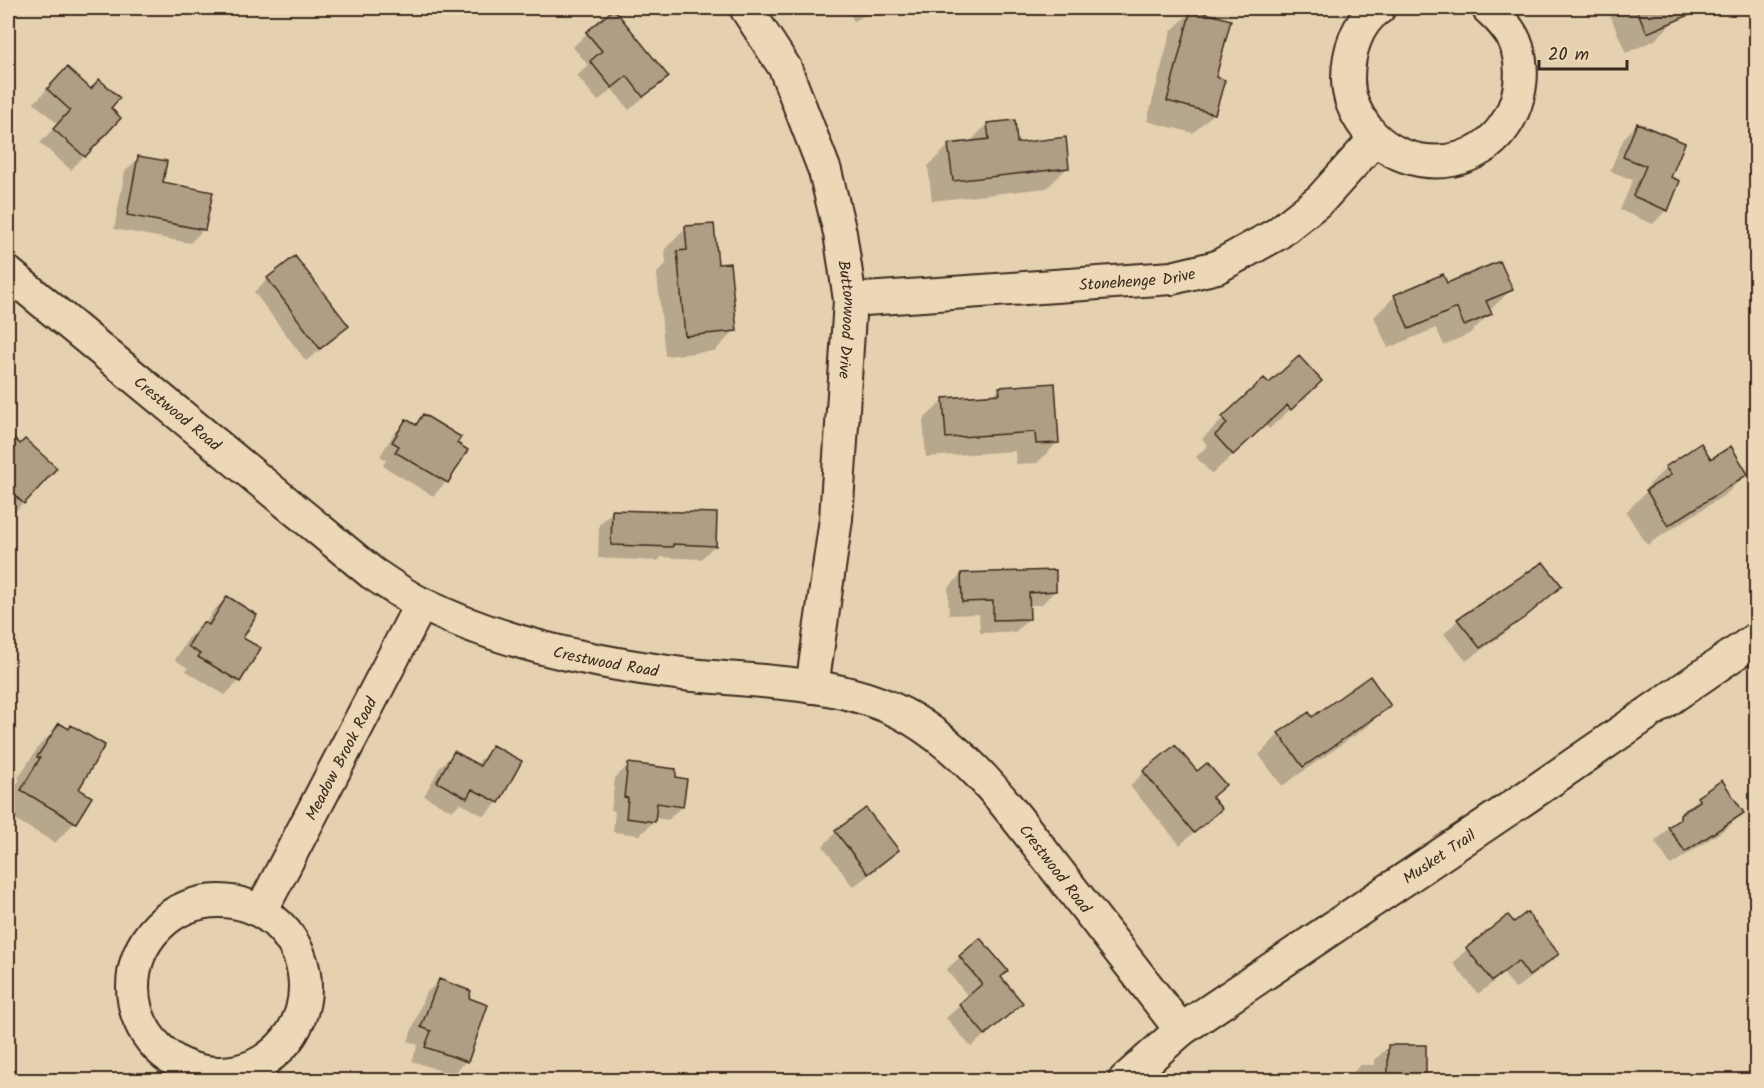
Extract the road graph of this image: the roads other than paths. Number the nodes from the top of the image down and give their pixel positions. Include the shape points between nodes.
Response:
1 (746, 8) edge
2 (1379, 8) edge
3 (1488, 8) edge
4 (1375, 139) junction
5 (8, 273) edge
6 (850, 300) junction
7 (421, 604) junction
8 (1756, 639) edge
9 (812, 687) junction
10 (261, 911) junction
11 (1181, 1030) junction
12 (1125, 1080) edge

1 - 6 street, Buttonwood Drive via 785,68 825,171
2 - 4 street via 1357,33 1348,60 1348,89 1357,116
3 - 4 street via 1503,21 1517,47 1521,75 1516,104 1503,129 1482,148 1455,159 1427,162 1399,154
4 - 6 street, Stonehenge Drive via 1321,199 1277,234 1216,267 1172,278
5 - 7 street, Crestwood Road via 372,573
6 - 9 street, Buttonwood Drive via 836,519
7 - 9 street, Crestwood Road via 494,635 563,654 668,672
7 - 10 street, Meadow Brook Road
8 - 11 street, Musket Trail
9 - 11 street, Crestwood Road via 867,699 910,718 948,743 987,780
10 - 10 street via 283,929 299,953 306,981 303,1010 291,1036 272,1057 246,1070 218,1074 189,1069 164,1055 145,1033 134,1007 132,978 139,951 155,927 178,910 206,901 234,902
11 - 12 street, Musket Trail

